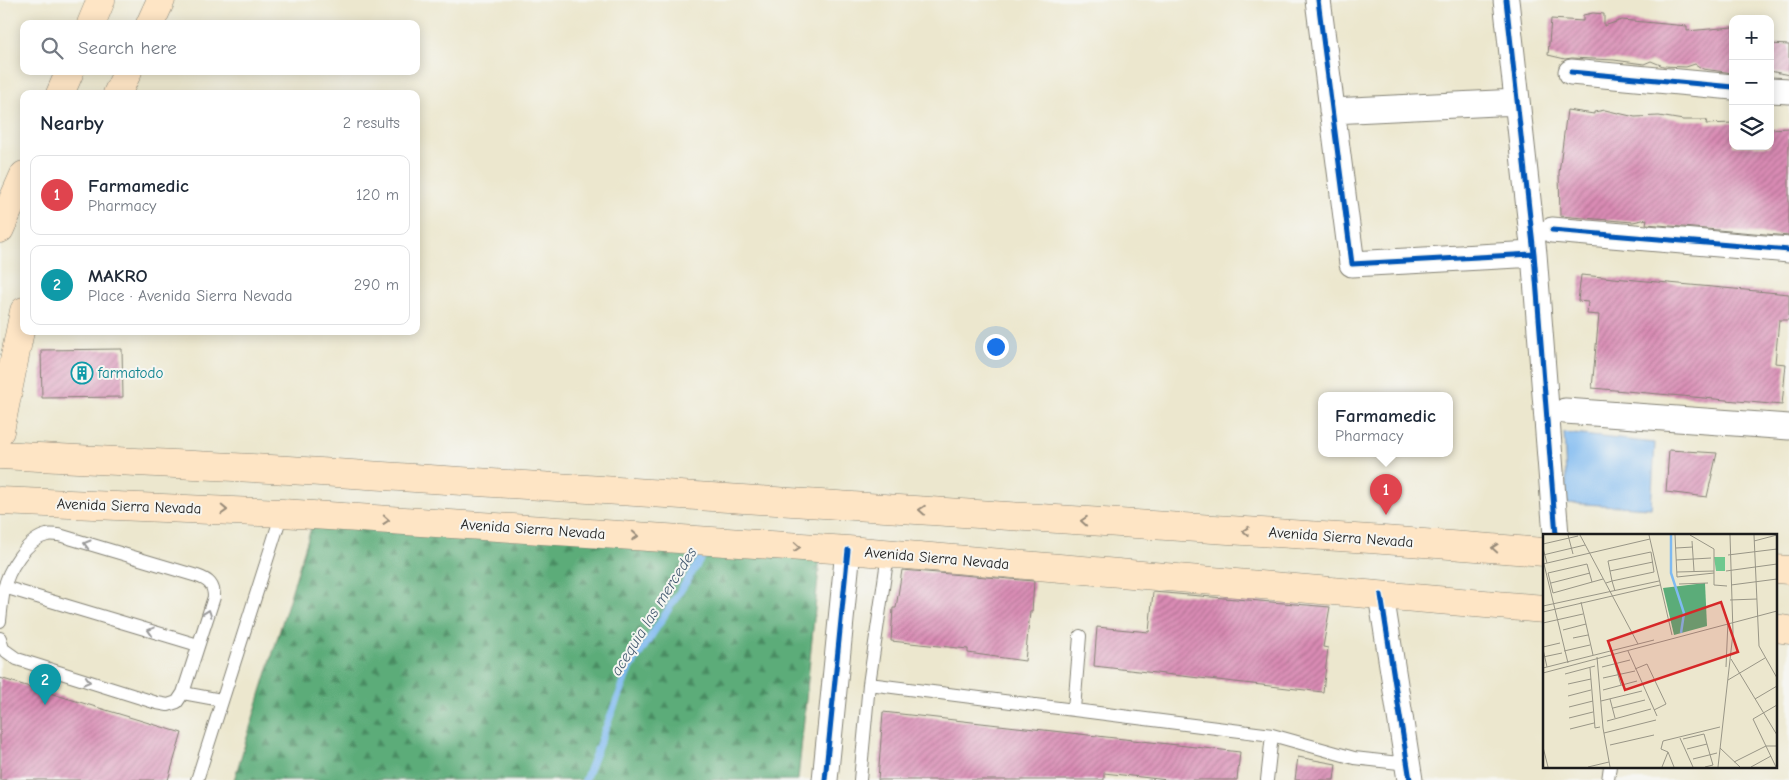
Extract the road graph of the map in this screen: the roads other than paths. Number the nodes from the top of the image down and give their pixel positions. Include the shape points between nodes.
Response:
1 (101, 0) edge
2 (161, 0) edge
3 (1318, 0) edge
4 (1506, 0) edge
5 (93, 20) edge
6 (152, 20) edge
7 (1571, 72) dead end
8 (68, 75) edge
9 (126, 75) edge
10 (1729, 86) edge
11 (62, 90) edge
12 (119, 90) edge
13 (1774, 90) edge
14 (1789, 91) edge
15 (1517, 102) junction
16 (1332, 110) junction
17 (20, 184) edge
18 (0, 229) edge
19 (1552, 230) dead end
20 (1789, 250) edge
21 (1534, 254) junction
22 (20, 332) edge
23 (1565, 411) dead end
24 (1789, 427) edge
25 (0, 430) edge
26 (0, 455) edge
27 (0, 501) edge
28 (282, 512) junction
29 (1556, 534) edge
30 (848, 550) junction
31 (1543, 552) edge
32 (888, 554) junction
33 (1776, 569) edge
34 (1789, 570) edge
35 (4, 588) junction
36 (1381, 595) junction
37 (1543, 609) edge
38 (0, 622) edge
39 (1776, 628) edge
40 (1789, 630) edge
41 (1080, 636) dead end
42 (0, 638) edge
43 (198, 645) junction
44 (869, 684) junction
45 (183, 693) junction
46 (222, 700) junction
47 (1074, 709) junction
48 (1272, 735) junction
49 (1409, 772) edge
50 (197, 780) edge
51 (825, 780) edge
52 (860, 780) edge
53 (1266, 780) edge

1 - 5 main road
2 - 6 main road
3 - 16 street
4 - 15 street
7 - 10 street
8 - 11 main road
9 - 12 main road
13 - 14 street
15 - 16 street
15 - 21 street
16 - 21 street via 1352,264
17 - 18 main road
19 - 20 street
21 - 29 street
22 - 25 main road
23 - 24 street
31 -> 26 main road, Avenida Sierra Nevada via 290,470
27 -> 28 main road, Avenida Sierra Nevada
28 -> 30 main road, Avenida Sierra Nevada
28 - 46 lane
30 - 32 main road, Avenida Sierra Nevada
30 - 51 street
32 - 36 main road, Avenida Sierra Nevada
32 - 44 lane
33 - 34 main road
35 - 38 lane
43 -> 35 lane
43 -> 35 lane via 214,597 212,584 206,579 59,535 46,535 22,552
36 - 37 main road, Avenida Sierra Nevada
36 - 49 street
39 - 40 main road
41 - 47 lane
42 -> 45 lane via 3,649 17,659 157,703 168,705 177,702
43 - 45 lane
44 - 47 lane
44 - 52 lane
45 - 46 lane
46 - 50 lane
47 - 48 lane
48 - 49 lane
48 - 53 lane

